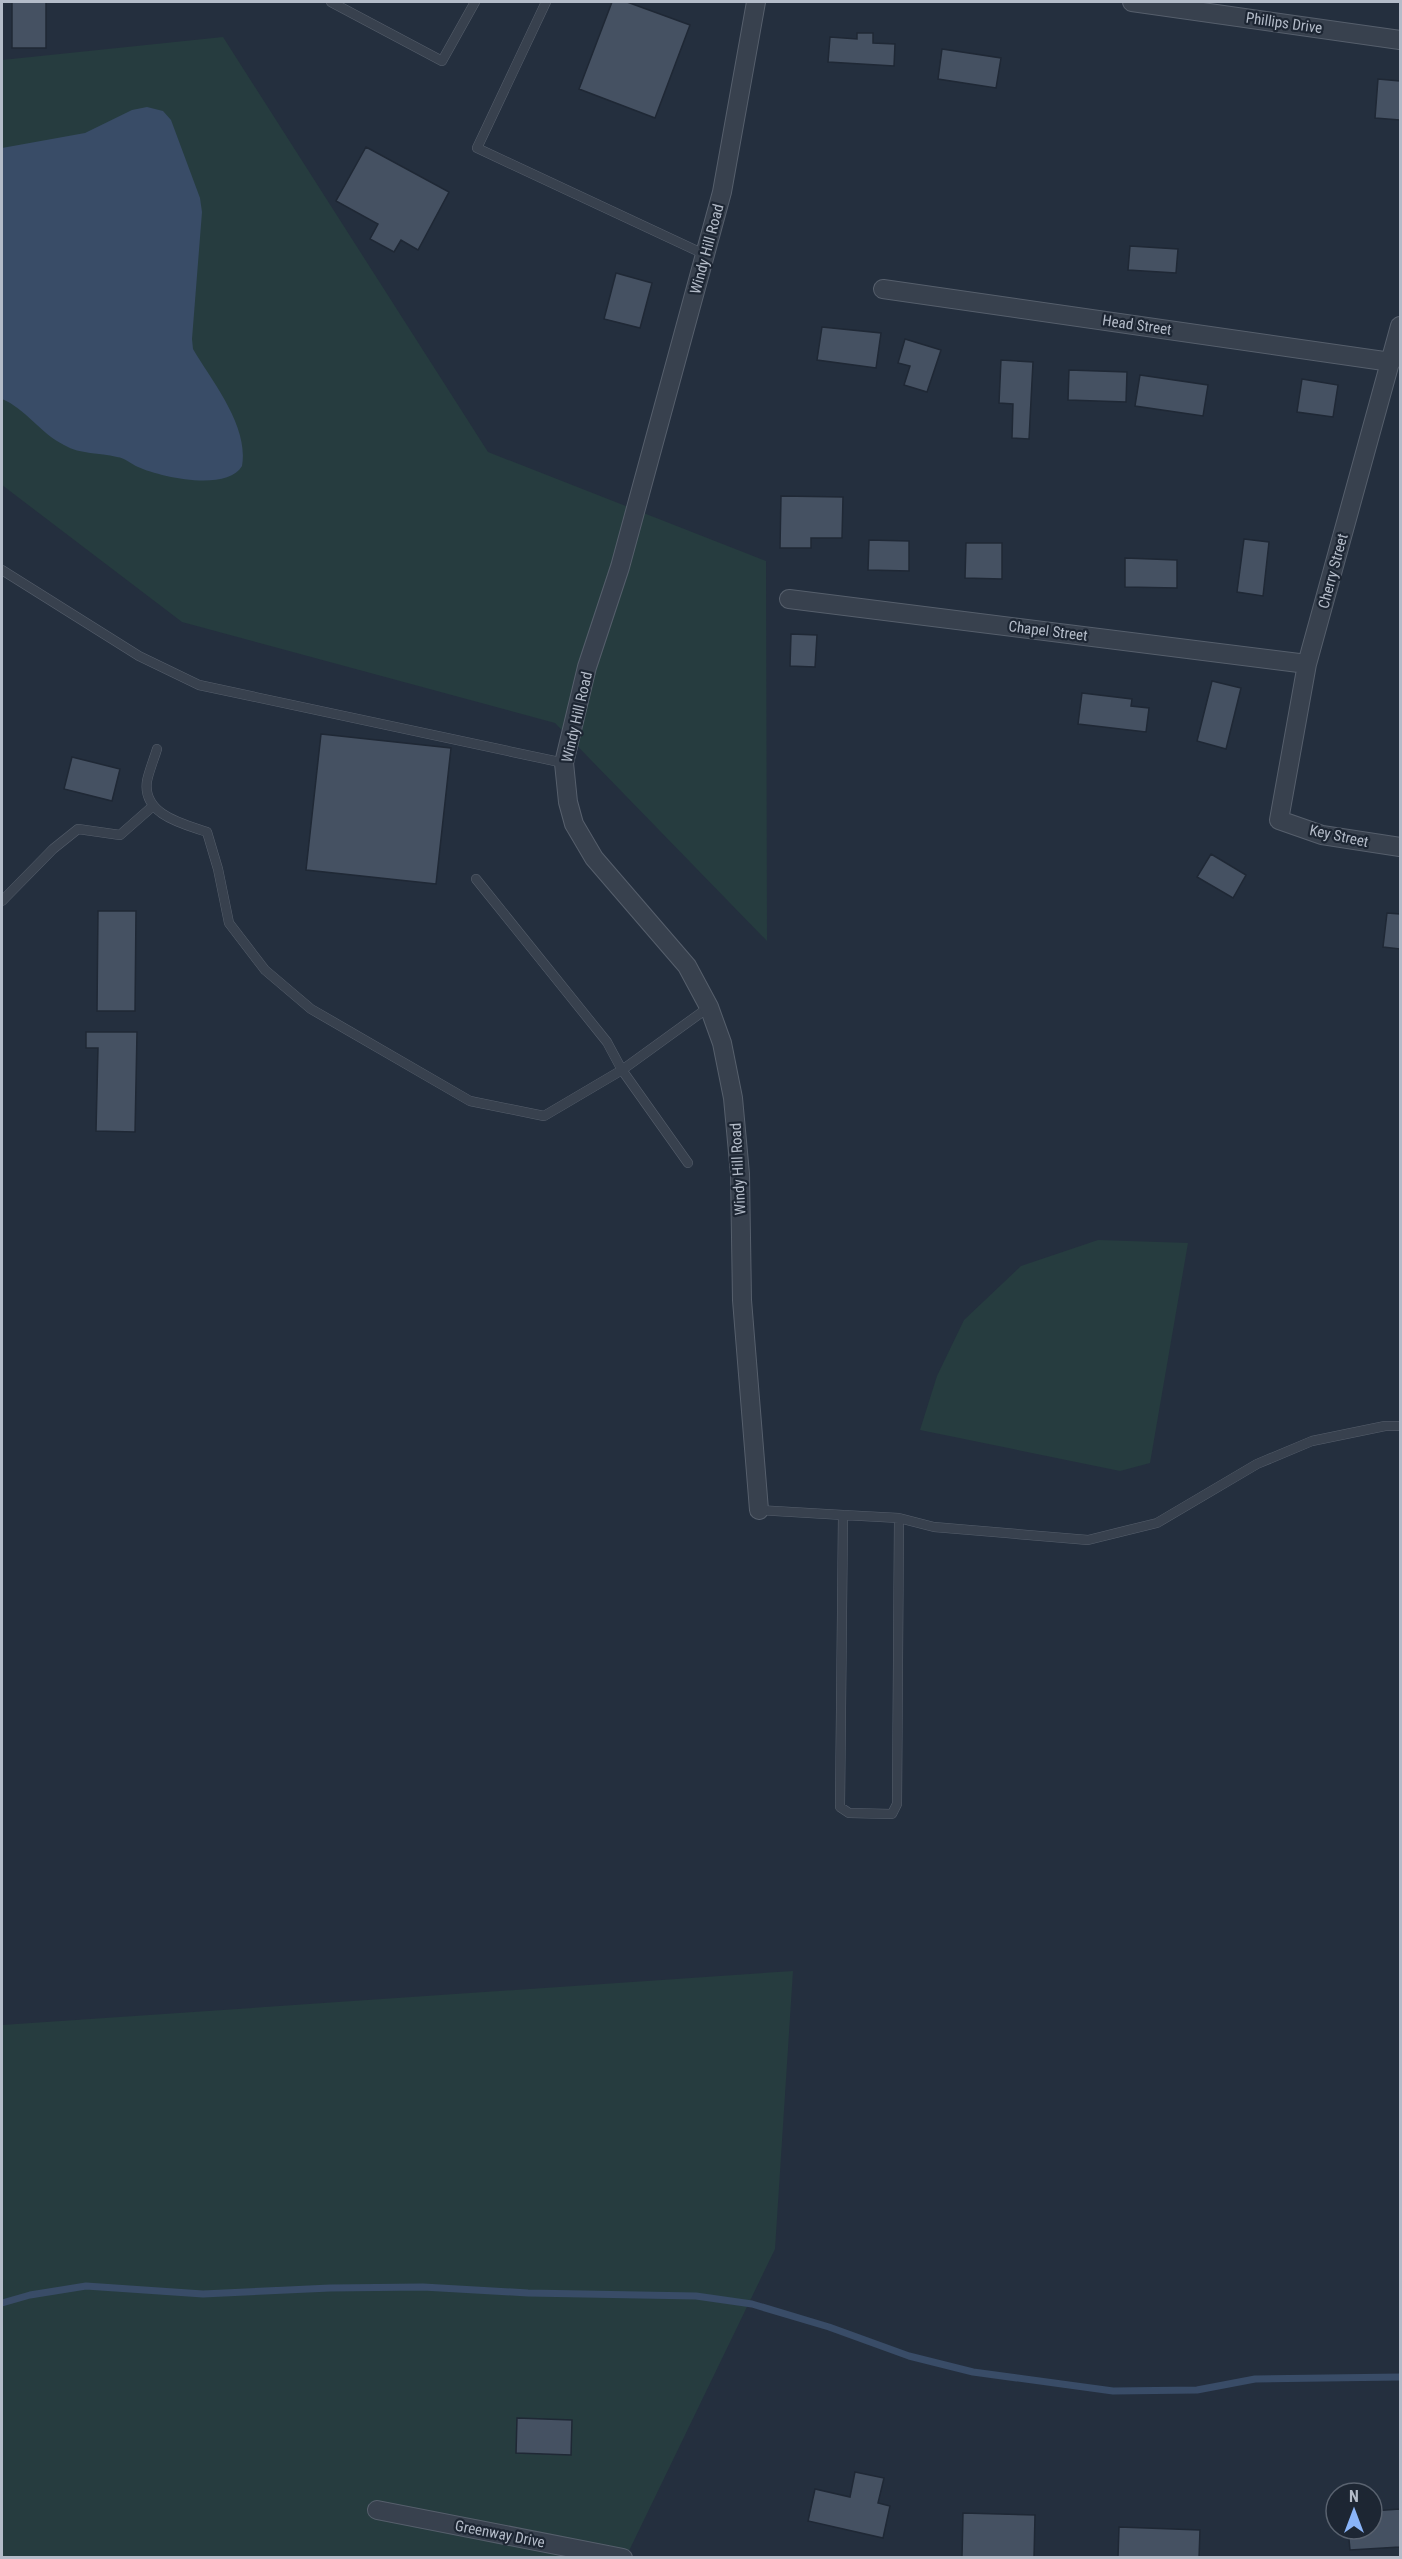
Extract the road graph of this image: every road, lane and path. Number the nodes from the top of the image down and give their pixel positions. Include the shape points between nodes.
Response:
1 (331, 2) edge
2 (475, 2) edge
3 (546, 2) edge
4 (756, 2) edge
5 (1132, 2) edge
6 (1401, 40) edge
7 (706, 255) junction
8 (883, 289) dead end
9 (1401, 326) edge
10 (1391, 362) junction
11 (2, 570) edge
12 (789, 599) dead end
13 (1308, 664) junction
14 (157, 749) dead end
15 (564, 763) junction
16 (153, 806) junction
17 (1279, 820) joint
18 (1401, 848) edge
19 (476, 879) dead end
20 (2, 901) edge
21 (709, 1007) junction
22 (622, 1070) junction
23 (688, 1163) dead end
24 (1401, 1426) edge
25 (759, 1510) joint
26 (843, 1515) junction
27 (899, 1518) junction
28 (377, 2510) dead end
29 (623, 2558) edge

1 - 2 lane via 442,60
3 - 7 lane via 477,148
4 - 7 street, Windy Hill Road via 722,192
5 - 6 street, Phillips Drive
7 - 15 street, Windy Hill Road via 620,567 587,668
8 - 10 street, Head Street
9 - 10 street, Cherry Street
10 - 13 street, Cherry Street
11 - 15 lane via 139,656 199,685
12 - 13 street, Chapel Street
13 - 17 street, Cherry Street
14 - 16 lane via 147,784
15 - 21 street, Windy Hill Road via 574,824 594,858 687,966
16 - 20 lane via 120,835 78,830 53,849
16 - 22 lane via 169,819 207,832 228,923 265,970 311,1009 428,1078 470,1101 544,1116
17 - 18 street, Key Street via 1322,836
19 - 22 lane via 607,1042
21 - 22 lane
21 - 25 street, Windy Hill Road via 722,1043 733,1098 740,1174 742,1300
22 - 23 lane
24 - 27 lane via 1312,1441 1257,1464 1156,1523 1088,1540 934,1527
25 - 26 lane
26 - 27 lane
26 - 27 lane via 840,1807 849,1813 892,1815 897,1804
28 - 29 street, Greenway Drive

